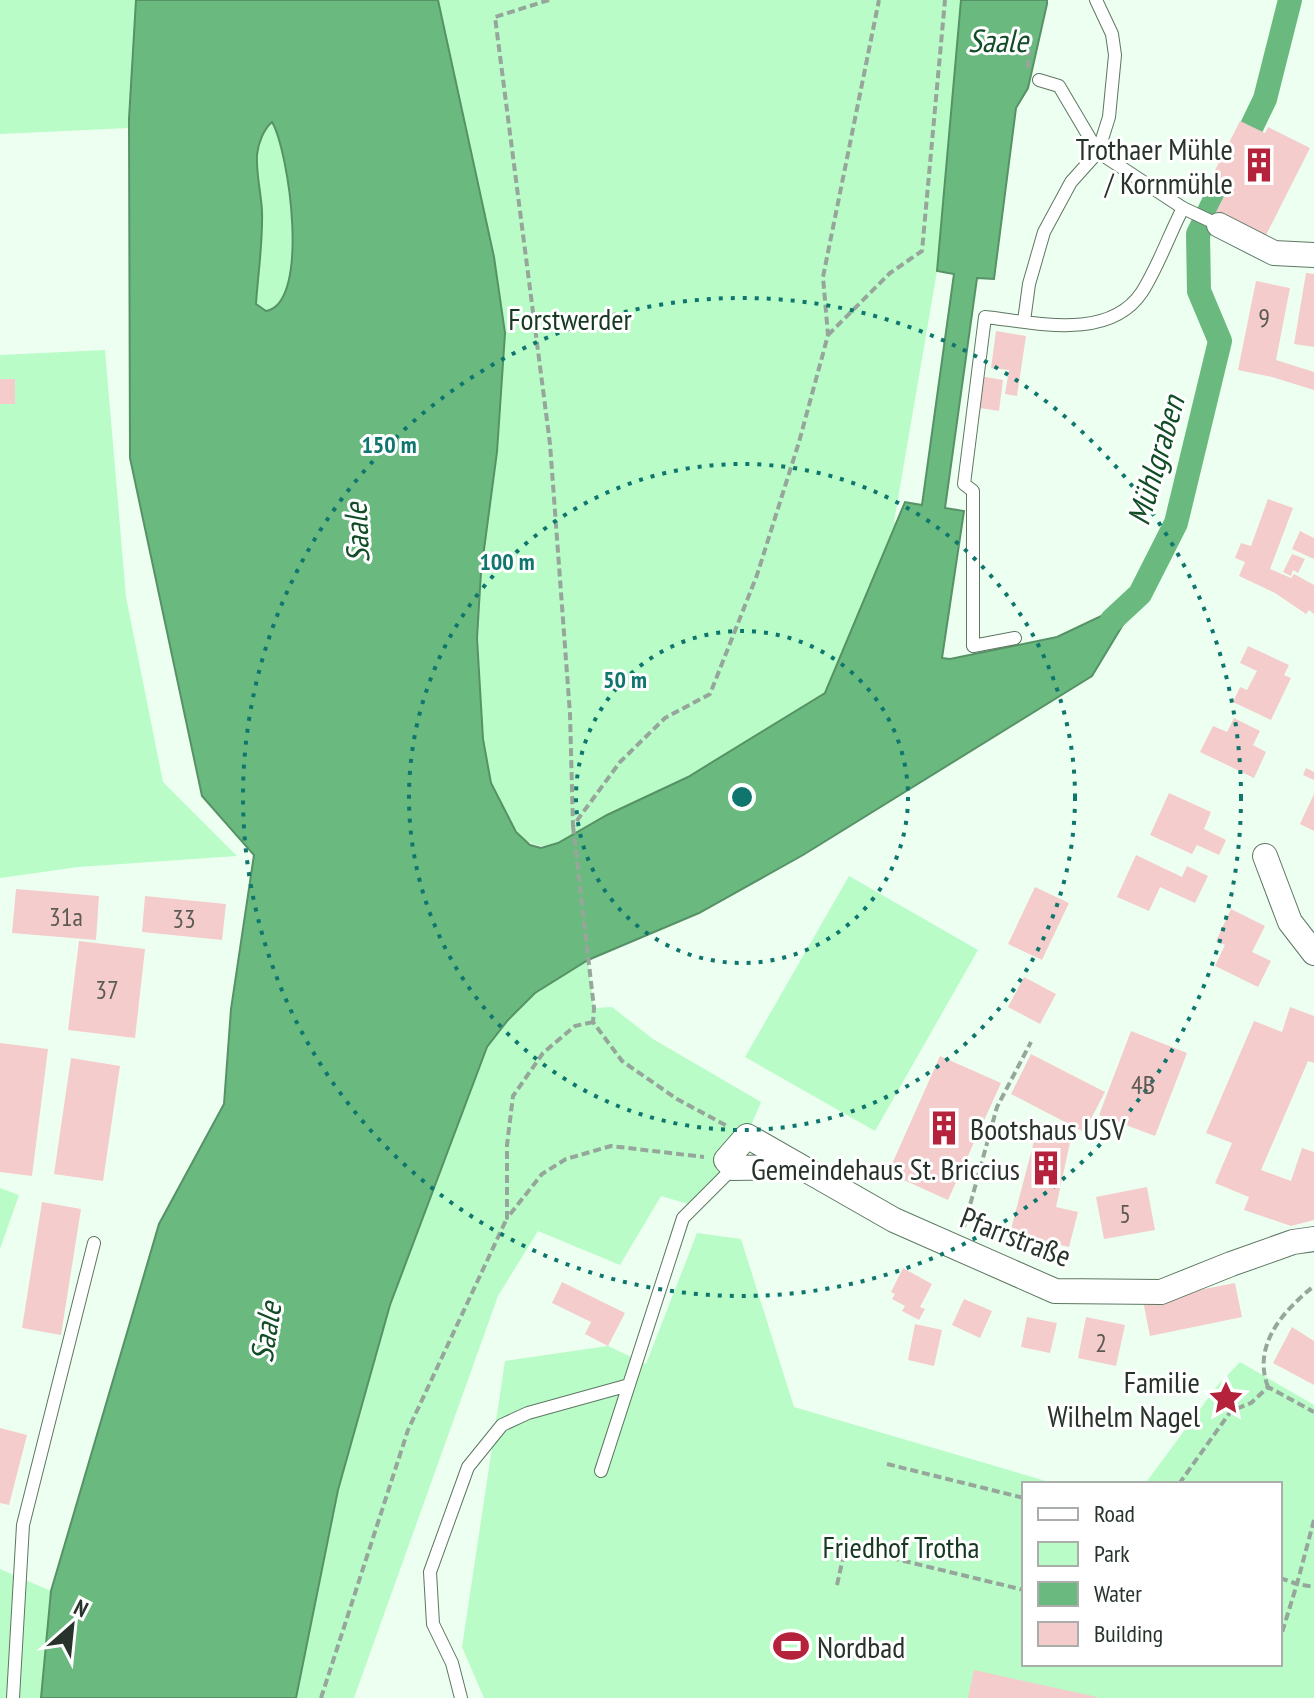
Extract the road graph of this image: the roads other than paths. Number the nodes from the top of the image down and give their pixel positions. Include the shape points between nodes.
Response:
1 (1096, 0) edge
2 (1039, 80) dead end
3 (1098, 152) junction
4 (1183, 208) junction
5 (1219, 225) joint
6 (1314, 255) edge
7 (1024, 321) junction
8 (1015, 638) dead end
9 (1265, 856) dead end
10 (1314, 953) edge
11 (729, 1164) junction
12 (799, 1167) junction
13 (1314, 1239) edge
14 (94, 1243) dead end
15 (629, 1385) junction
16 (601, 1471) dead end
17 (13, 1698) edge
18 (461, 1698) edge

1 - 3 lane via 1112,34 1115,55 1109,117
2 - 3 lane via 1059,86
3 - 4 lane
3 - 7 lane via 1071,182 1044,232
4 - 5 lane
4 - 7 lane via 1141,294 1121,311 1080,325
5 - 6 street via 1274,253
7 - 8 lane via 985,317 957,483 973,491 968,646
9 - 10 street via 1290,922
11 - 12 street
11 - 12 street, Pfarrstraße via 747,1136
11 - 15 lane via 683,1218
12 - 13 street, Pfarrstraße via 894,1220 1055,1291 1161,1292 1243,1259
14 - 17 lane via 23,1525
15 - 16 lane
15 - 18 lane via 502,1425 468,1467 430,1572 433,1624

